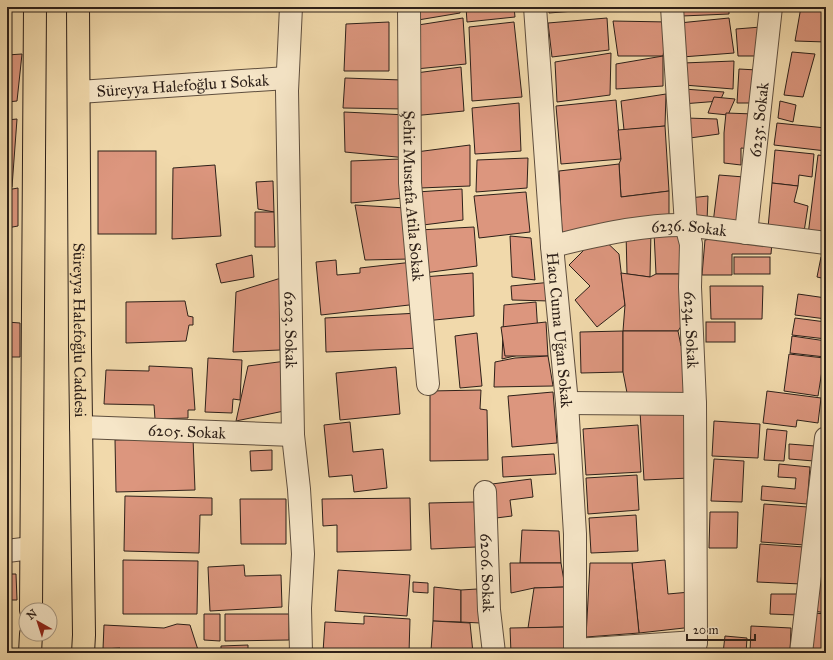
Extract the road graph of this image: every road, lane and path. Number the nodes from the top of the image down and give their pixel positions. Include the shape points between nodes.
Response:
1 (35, 7) edge
2 (78, 7) edge
3 (291, 7) edge
4 (408, 7) edge
5 (535, 7) edge
6 (672, 7) edge
7 (771, 7) edge
8 (287, 78) junction
9 (79, 92) junction
10 (686, 225) junction
11 (746, 233) junction
12 (826, 243) edge
13 (552, 246) junction
14 (428, 384) dead end
15 (567, 403) junction
16 (695, 404) junction
17 (81, 426) junction
18 (293, 435) junction
19 (826, 438) edge
20 (485, 492) dead end
21 (31, 548) junction
22 (7, 551) edge
23 (31, 602) edge
24 (31, 642) edge
25 (695, 648) edge
26 (575, 651) edge
27 (30, 653) edge
28 (83, 653) edge
29 (301, 653) edge
30 (494, 653) edge
31 (801, 653) edge

1 - 21 main road
2 - 9 main road, Süreyya Halefoğlu Caddesi
3 - 8 street, 6203. Sokak
4 - 14 street, Şehit Mustafa Atila Sokak via 410,183
5 - 13 street, Hacı Cuma Uğan Sokak
6 - 10 street, 6234. Sokak
7 - 11 street, 6235. Sokak
8 - 9 street, Süreyya Halefoğlu 1 Sokak
8 - 18 street, 6203. Sokak
9 - 17 main road, Süreyya Halefoğlu Caddesi
10 - 11 street, 6236. Sokak
10 - 13 street, 6236. Sokak via 630,230
10 - 16 street, 6234. Sokak via 691,244 690,288
11 - 12 street, 6236. Sokak
13 - 15 street, Hacı Cuma Uğan Sokak
15 - 16 street
15 - 26 street, Hacı Cuma Uğan Sokak via 575,534
16 - 25 street, 6234. Sokak
17 - 18 street, 6205. Sokak
17 - 28 main road, Süreyya Halefoğlu Caddesi
18 - 29 street, 6203. Sokak via 303,554
19 - 31 street
20 - 30 street, 6206. Sokak via 489,610
21 - 22 street
21 - 23 main road
24 - 27 main road
25 - 26 street

